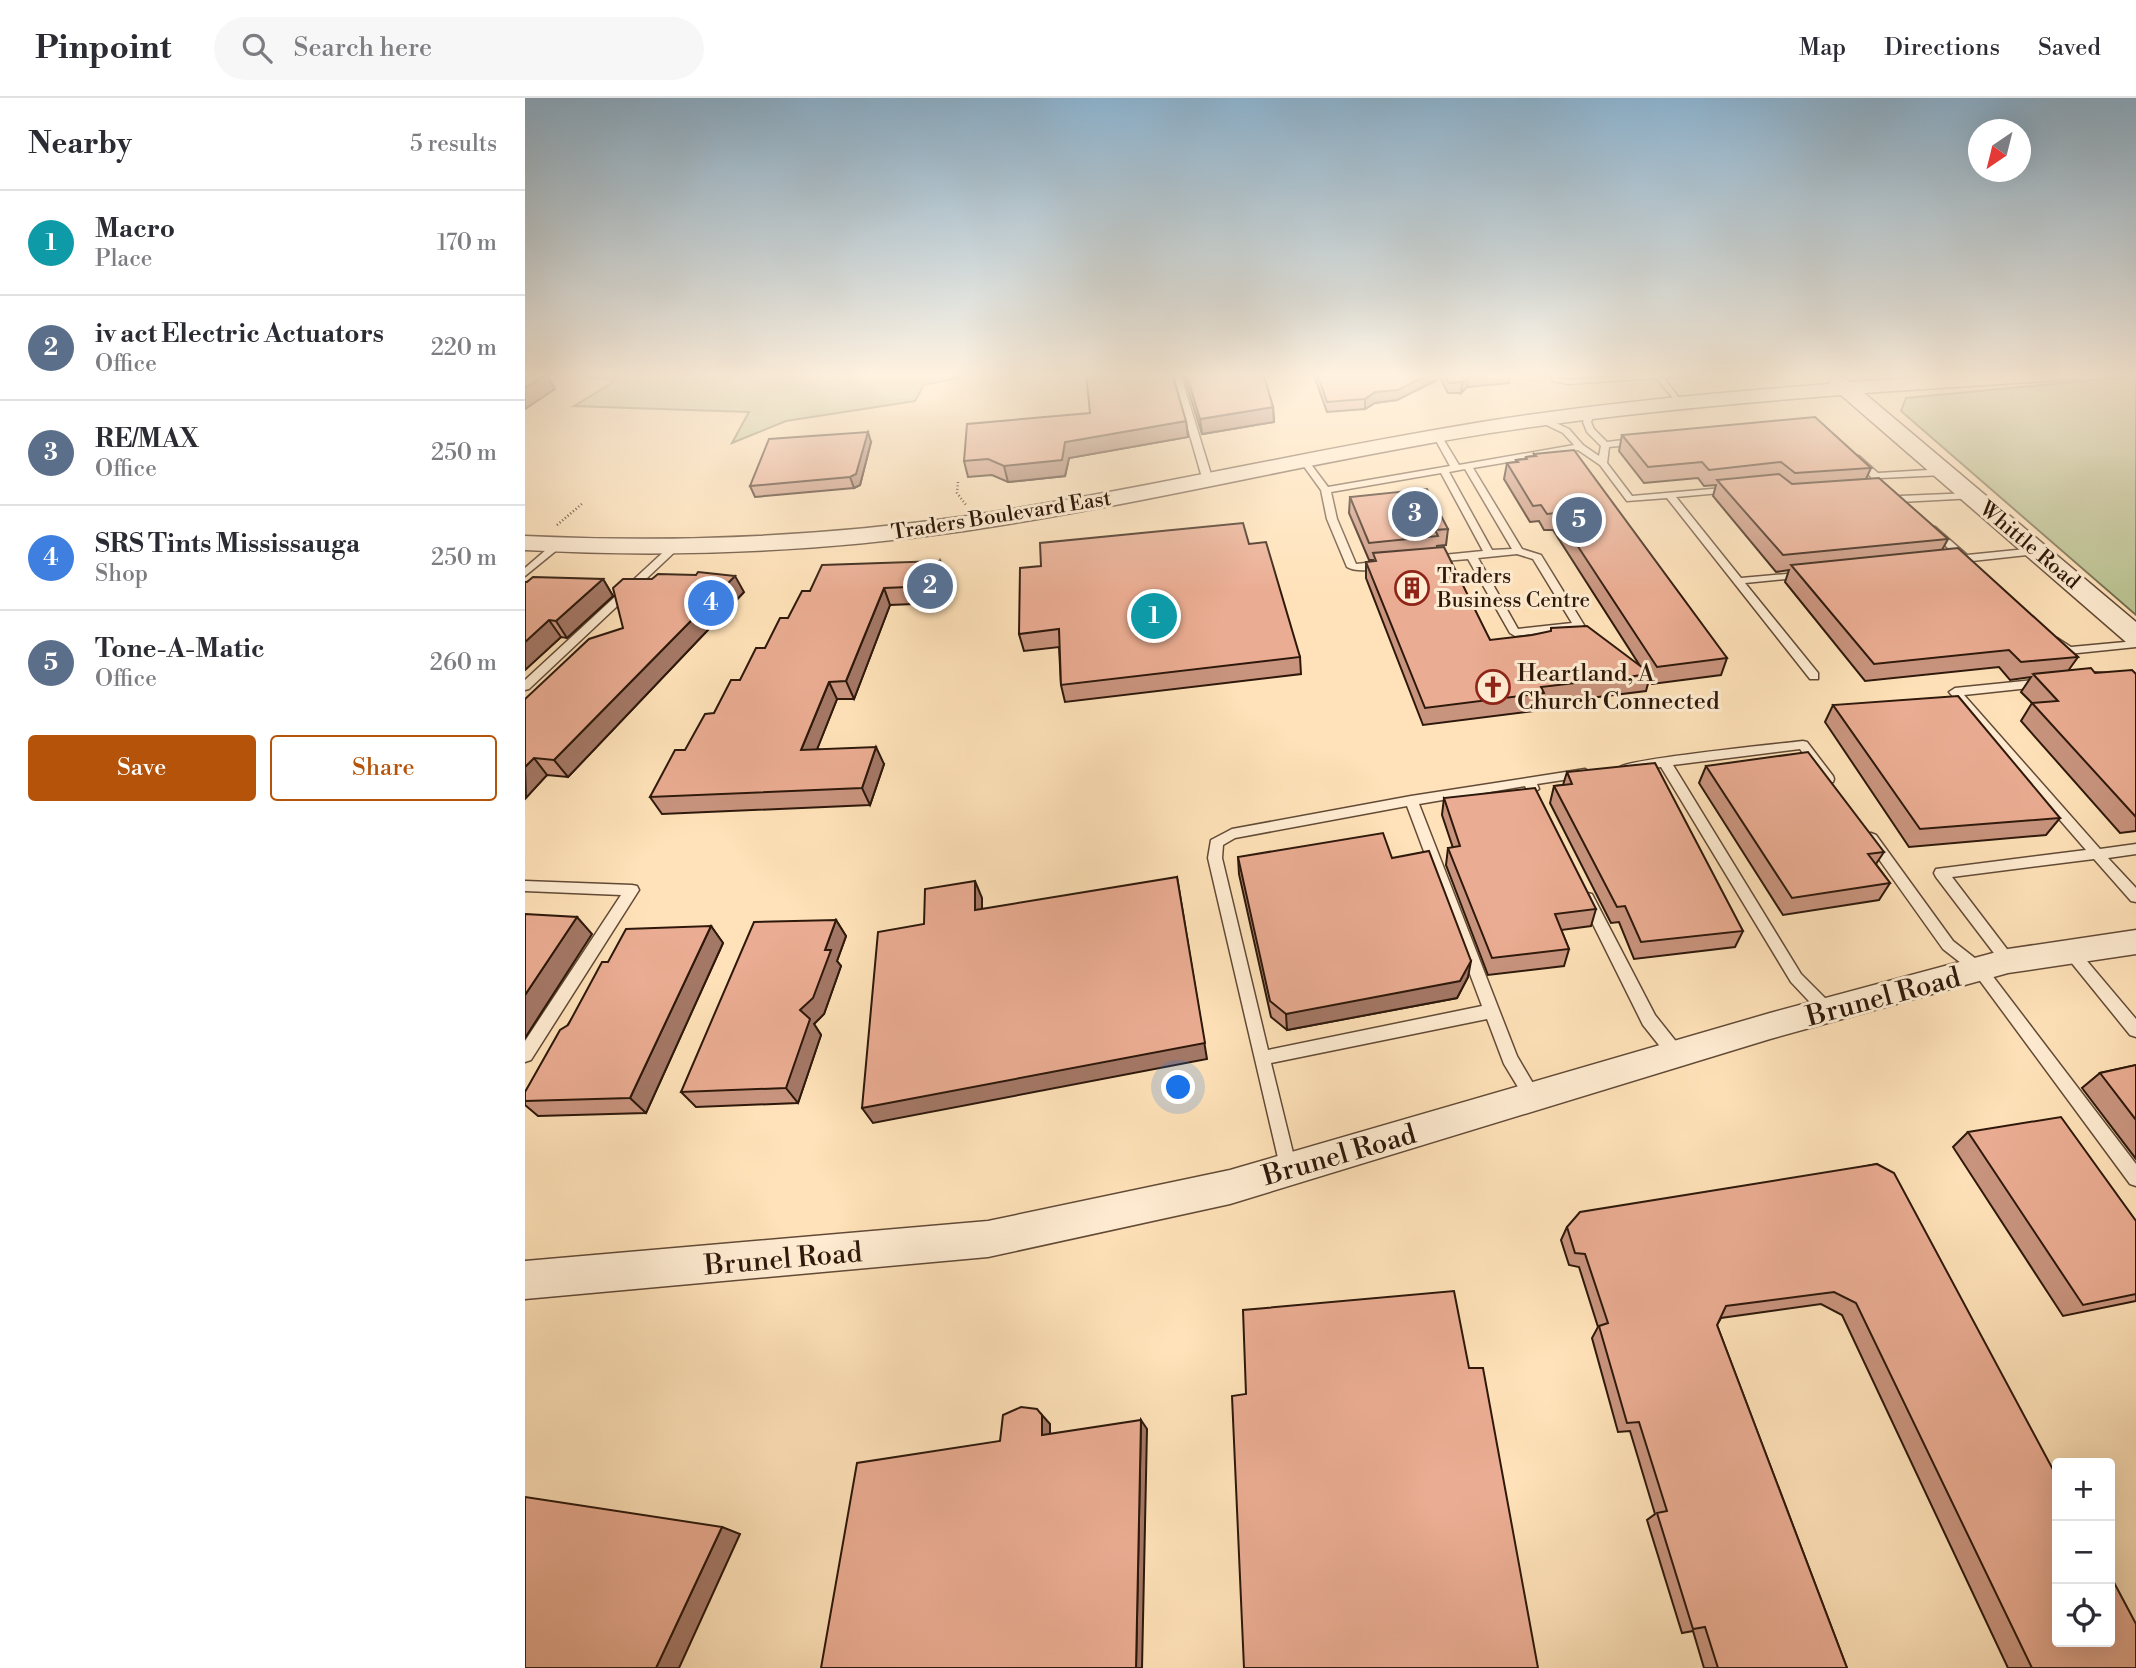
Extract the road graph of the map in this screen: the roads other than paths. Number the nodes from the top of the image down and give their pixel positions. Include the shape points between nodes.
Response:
1 (1198, 446) edge
2 (1386, 446) edge
3 (1443, 446) edge
4 (1605, 446) edge
5 (1914, 446) edge
6 (1580, 447) joint
7 (1845, 447) edge
8 (1304, 461) junction
9 (1603, 463) junction
10 (1468, 466) junction
11 (1456, 468) junction
12 (1444, 470) junction
13 (1945, 472) junction
14 (1876, 476) junction
15 (1208, 481) junction
16 (1736, 488) edge
17 (1874, 488) junction
18 (1862, 489) edge
19 (1326, 490) junction
20 (1669, 495) junction
21 (1972, 496) junction
22 (1900, 499) junction
23 (1909, 508) edge
24 (1927, 524) edge
25 (557, 535) junction
26 (525, 543) edge
27 (675, 547) junction
28 (1518, 551) junction
29 (2037, 551) junction
30 (1489, 554) junction
31 (1472, 556) junction
32 (1965, 558) junction
33 (1951, 559) edge
34 (1419, 561) edge
35 (1392, 563) edge
36 (1975, 567) edge
37 (525, 573) edge
38 (1818, 573) edge
39 (1738, 581) junction
40 (617, 588) edge
41 (630, 588) junction
42 (2047, 632) edge
43 (2136, 636) edge
44 (2136, 644) edge
45 (1814, 676) dead end
46 (2052, 682) edge
47 (525, 686) edge
48 (1664, 761) junction
49 (1529, 781) junction
50 (1835, 789) edge
51 (1411, 801) junction
52 (1541, 805) edge
53 (1859, 823) edge
54 (2136, 849) edge
55 (2098, 854) junction
56 (525, 886) edge
57 (1583, 889) edge
58 (2136, 897) edge
59 (2136, 942) edge
60 (2071, 952) junction
61 (1994, 966) junction
62 (1826, 1010) junction
63 (1492, 1011) junction
64 (2136, 1030) edge
65 (1676, 1054) junction
66 (525, 1055) edge
67 (1262, 1058) junction
68 (1533, 1097) junction
69 (1288, 1169) junction
70 (2136, 1178) edge
71 (525, 1280) edge

1 - 15 lane
2 - 8 street, Traders Boulevard East
3 - 11 lane
4 - 9 lane
5 - 13 street, Whittle Road
6 - 9 lane
6 - 10 lane
7 - 14 lane
8 - 15 street, Traders Boulevard East
8 - 19 lane
9 - 20 lane via 1630,499
10 - 11 lane
10 - 28 lane
11 - 12 lane
12 - 19 lane
12 - 30 lane
13 - 14 lane
13 - 21 street, Whittle Road
14 - 17 lane
15 - 27 street, Traders Boulevard East via 926,528
16 - 20 lane
17 - 18 lane
17 - 22 lane
19 - 35 lane via 1332,519 1352,567
20 - 39 lane
21 - 22 lane
21 - 29 street, Whittle Road
22 - 23 lane
24 - 32 lane
25 - 26 street, Traders Boulevard East
25 - 27 street, Traders Boulevard East
25 - 37 lane
27 - 41 lane
28 - 30 lane
28 - 31 lane via 1537,557 1579,625 1515,633
29 - 32 lane
29 - 43 street, Whittle Road
30 - 31 lane
31 - 34 lane
32 - 33 lane
32 - 36 lane
38 - 39 lane
39 - 45 lane
40 - 41 lane
41 - 47 lane
42 - 44 lane via 2068,651
46 - 55 lane via 1955,692
48 - 49 lane
48 - 50 lane via 1803,745
48 - 62 lane via 1796,978
49 - 51 lane
49 - 52 lane
51 - 63 lane
51 - 67 lane via 1232,834 1216,843 1215,858
53 - 61 lane via 1948,945
54 - 55 lane
55 - 58 lane
55 - 61 lane via 1941,873
56 - 66 lane via 632,890
57 - 65 lane via 1649,1020
59 - 60 street, Brunel Road
60 - 61 street, Brunel Road
60 - 64 lane
61 - 62 street, Brunel Road
61 - 70 lane
62 - 65 street, Brunel Road
63 - 67 lane
63 - 68 lane via 1510,1059
65 - 68 street, Brunel Road
67 - 69 lane
68 - 69 street, Brunel Road
69 - 71 street, Brunel Road via 988,1239

